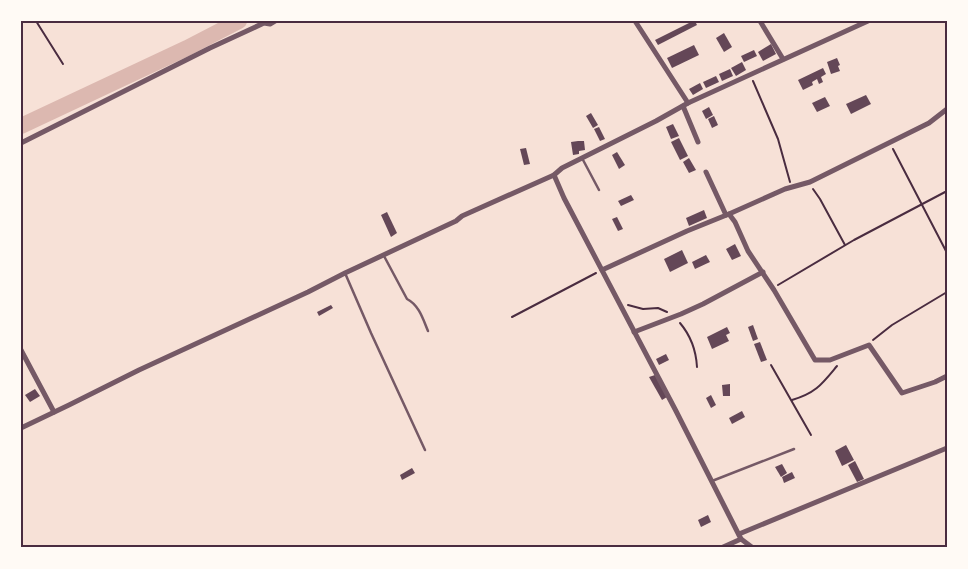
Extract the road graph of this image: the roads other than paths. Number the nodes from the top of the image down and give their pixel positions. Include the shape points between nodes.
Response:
1 (275, 21) edge
2 (635, 21) edge
3 (760, 21) edge
4 (864, 22) edge
5 (783, 59) junction
6 (685, 104) junction
7 (947, 109) edge
8 (947, 114) edge
9 (929, 123) junction
10 (698, 142) dead end
11 (21, 143) edge
12 (582, 158) junction
13 (706, 172) dead end
14 (554, 175) junction
15 (599, 190) dead end
16 (728, 214) junction
17 (383, 255) junction
18 (602, 270) junction
19 (763, 272) junction
20 (345, 273) junction
21 (428, 331) dead end
22 (634, 332) junction
23 (21, 350) edge
24 (947, 376) edge
25 (54, 412) junction
26 (21, 428) edge
27 (947, 448) edge
28 (794, 449) dead end
29 (425, 450) dead end
30 (712, 481) junction
31 (740, 537) junction
32 (721, 548) edge
33 (753, 548) edge

1 - 11 street via 210,48
2 - 6 street
3 - 5 street
4 - 5 street
5 - 6 street
6 - 10 street
6 - 12 street
7 - 9 street
8 - 9 street
9 - 16 street via 807,183
12 - 14 street
12 - 15 lane
13 - 16 street
14 - 17 street
14 - 18 street
16 - 18 street
16 - 19 street
17 - 20 street
17 - 21 lane via 407,299 420,311
18 - 22 street
19 - 22 street via 703,304
19 - 24 street via 815,360 830,360 869,345 902,392
20 - 25 street
20 - 29 lane
22 - 30 street
23 - 25 street
25 - 26 street
27 - 31 street
28 - 30 lane
30 - 31 street
31 - 32 street
31 - 33 street

